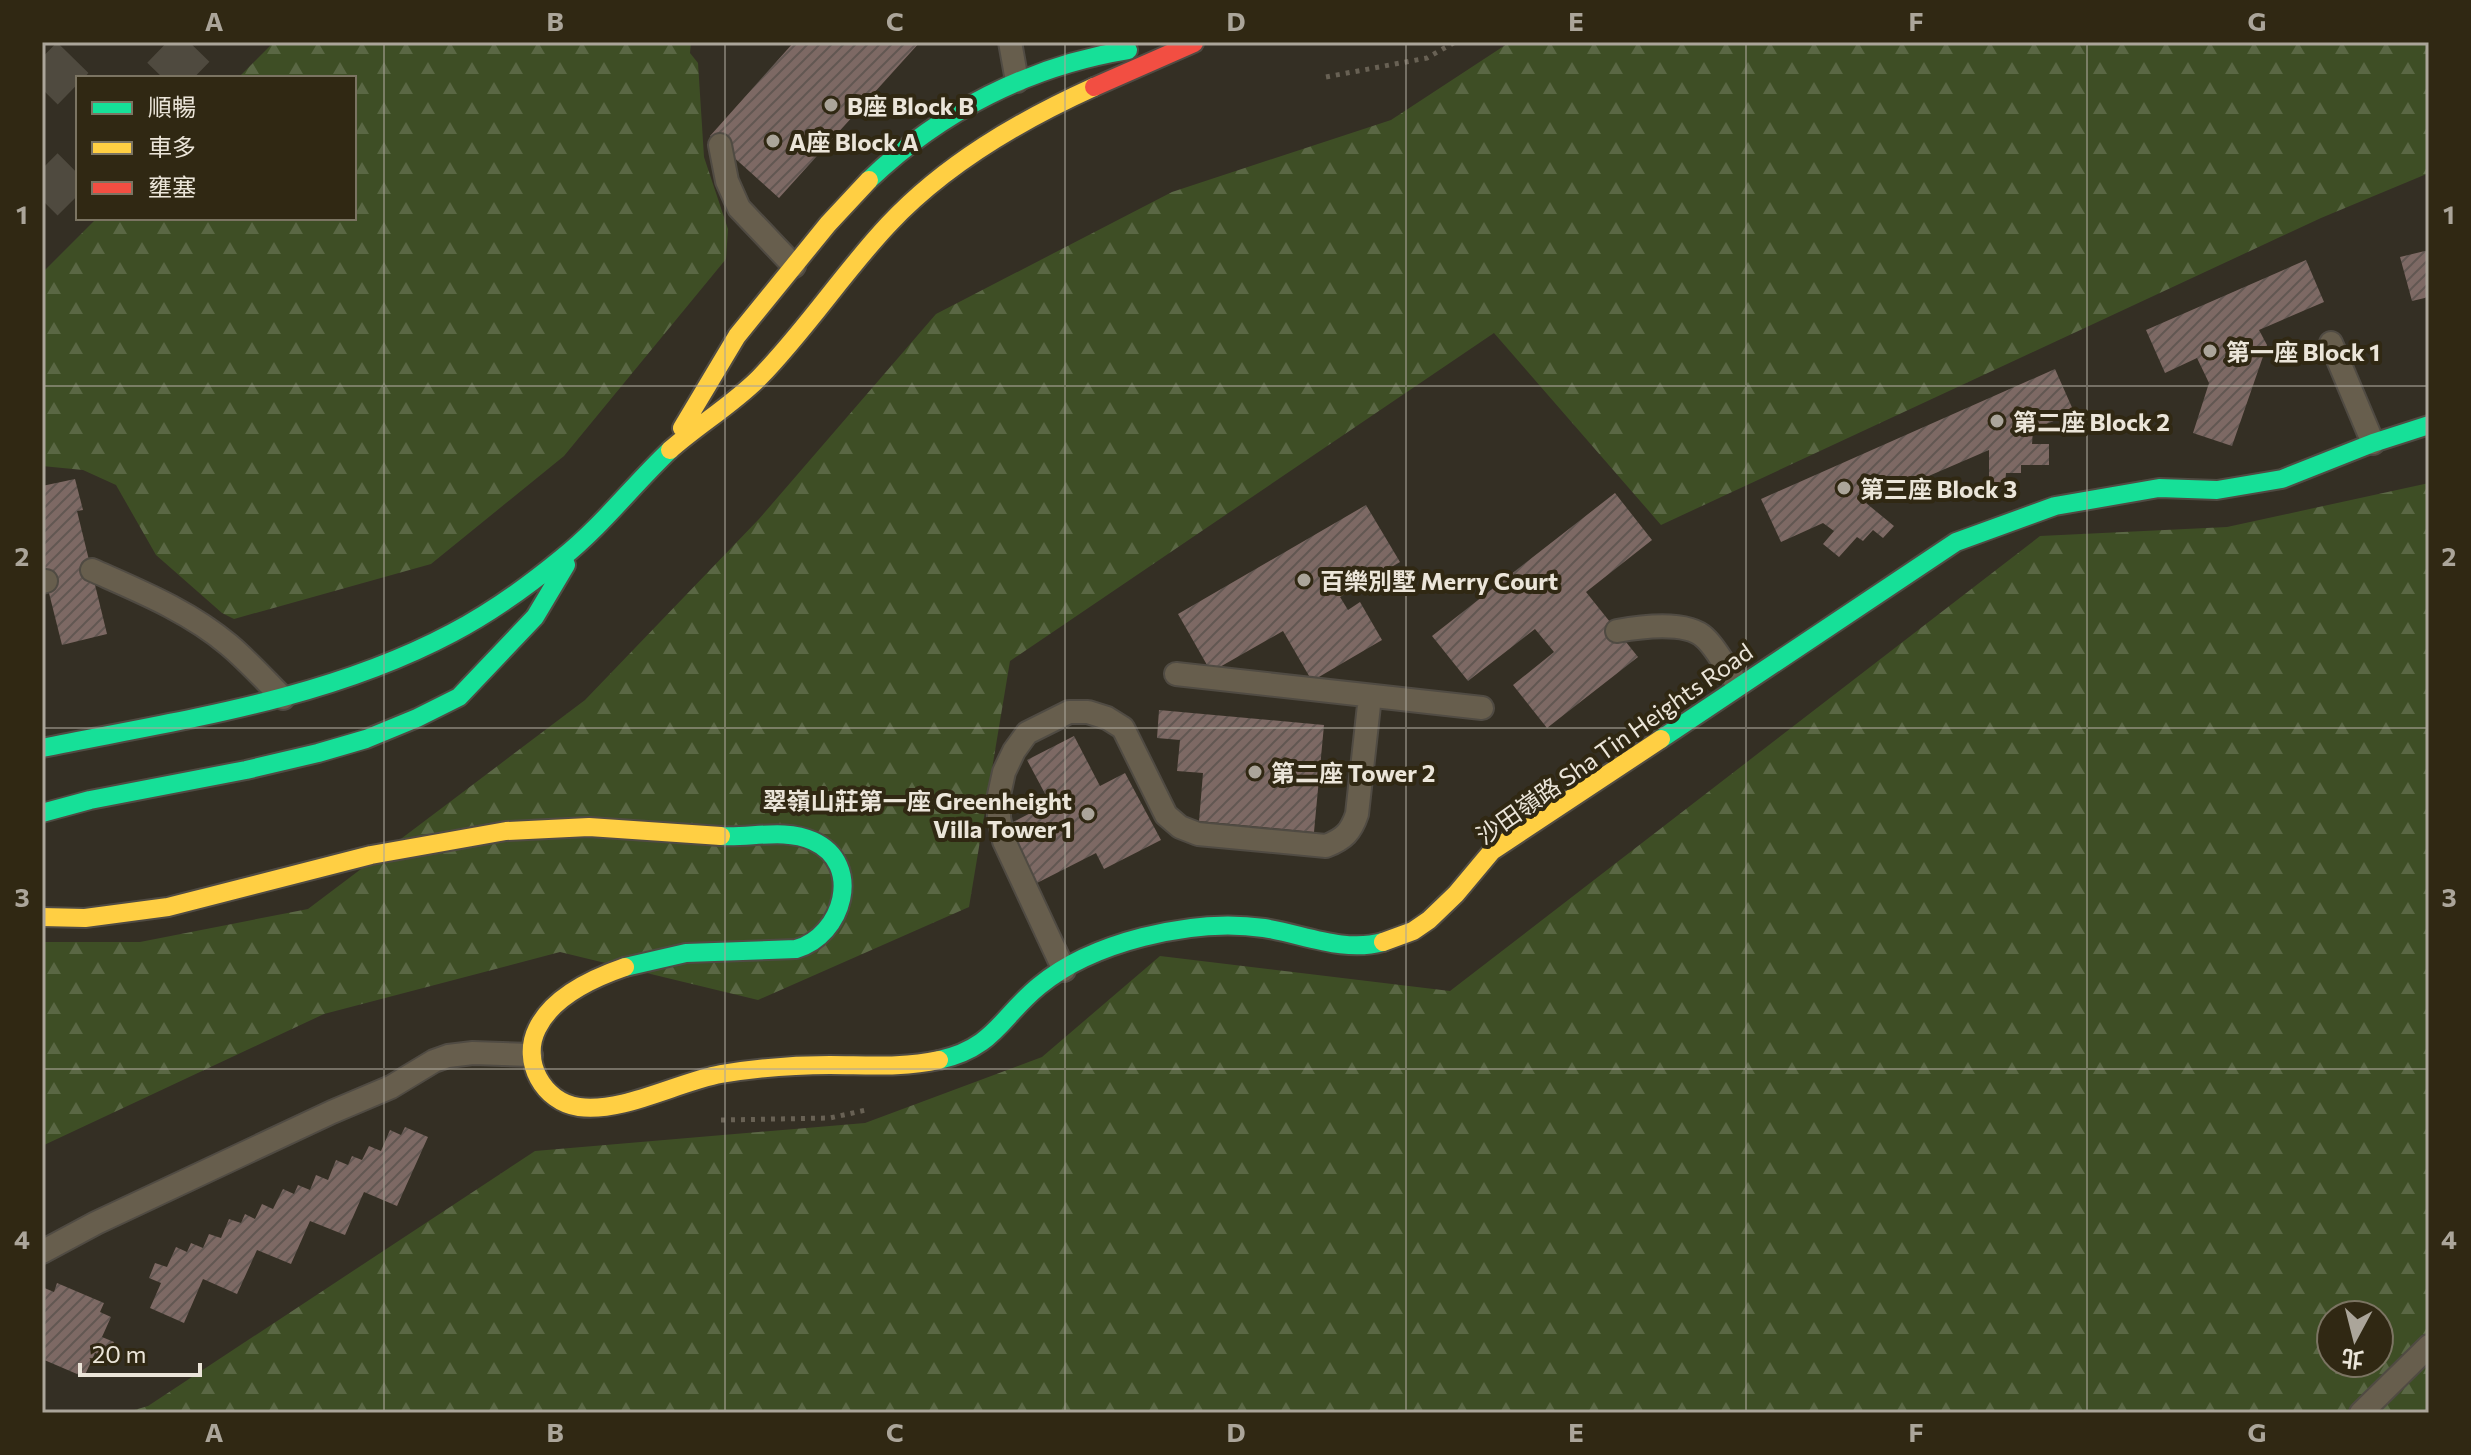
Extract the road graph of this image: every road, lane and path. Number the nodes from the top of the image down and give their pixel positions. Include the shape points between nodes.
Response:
1 (1010, 42) edge
2 (1196, 42) edge
3 (1455, 42) edge
4 (1326, 77) dead end
5 (1017, 81) junction
6 (720, 145) dead end
7 (897, 184) junction
8 (794, 266) junction
9 (2331, 343) dead end
10 (2429, 425) edge
11 (2373, 443) junction
12 (669, 451) junction
13 (577, 546) junction
14 (92, 570) dead end
15 (1617, 631) dead end
16 (1176, 674) dead end
17 (1738, 685) junction
18 (1370, 696) junction
19 (283, 698) junction
20 (1482, 708) dead end
21 (42, 748) edge
22 (42, 813) edge
23 (42, 917) edge
24 (1064, 970) junction
25 (531, 1055) junction
26 (868, 1110) dead end
27 (706, 1121) dead end
28 (42, 1252) edge
29 (2429, 1346) edge
30 (2361, 1413) edge

1 - 5 lane
2 - 5 street via 1122,50
2 - 7 street via 1107,79
3 - 4 path via 1427,58
5 - 7 street via 943,122
6 - 8 lane via 739,208
7 - 8 street via 825,227
7 - 12 street via 872,243 758,379
8 - 12 street via 725,353
9 - 11 lane
10 - 11 street, 沙田嶺路 Sha Tin Heights Road
11 - 17 street, 沙田嶺路 Sha Tin Heights Road via 2282,479 2217,490 2159,488 2055,506 1956,542
12 - 13 street
13 - 19 street via 453,633 359,675
13 - 22 street via 535,617 459,697 445,704 366,739 318,753
14 - 19 lane via 157,598 208,631
15 - 17 lane via 1646,625 1703,635
16 - 18 lane
17 - 24 street, 沙田嶺路 Sha Tin Heights Road via 1492,851 1425,925 1378,944 1329,944 1262,928 1193,928 1127,942
18 - 20 lane
18 - 24 lane via 1357,814 1352,829 1326,846 1198,834 1180,827 1166,815 1123,728 1107,718 1069,712 1027,733 1004,772 999,818 1004,841
19 - 21 street
23 - 25 street via 135,915 368,855 525,829 583,826 804,837 837,863 843,889 837,915 810,945 780,951 697,952 616,969 549,1012 534,1031
24 - 25 street, 沙田嶺路 Sha Tin Heights Road via 1037,987 1006,1025 984,1042 932,1063 762,1068 587,1108 548,1091
25 - 28 lane via 473,1053 434,1061 391,1087
26 - 27 path via 830,1118
29 - 30 lane

